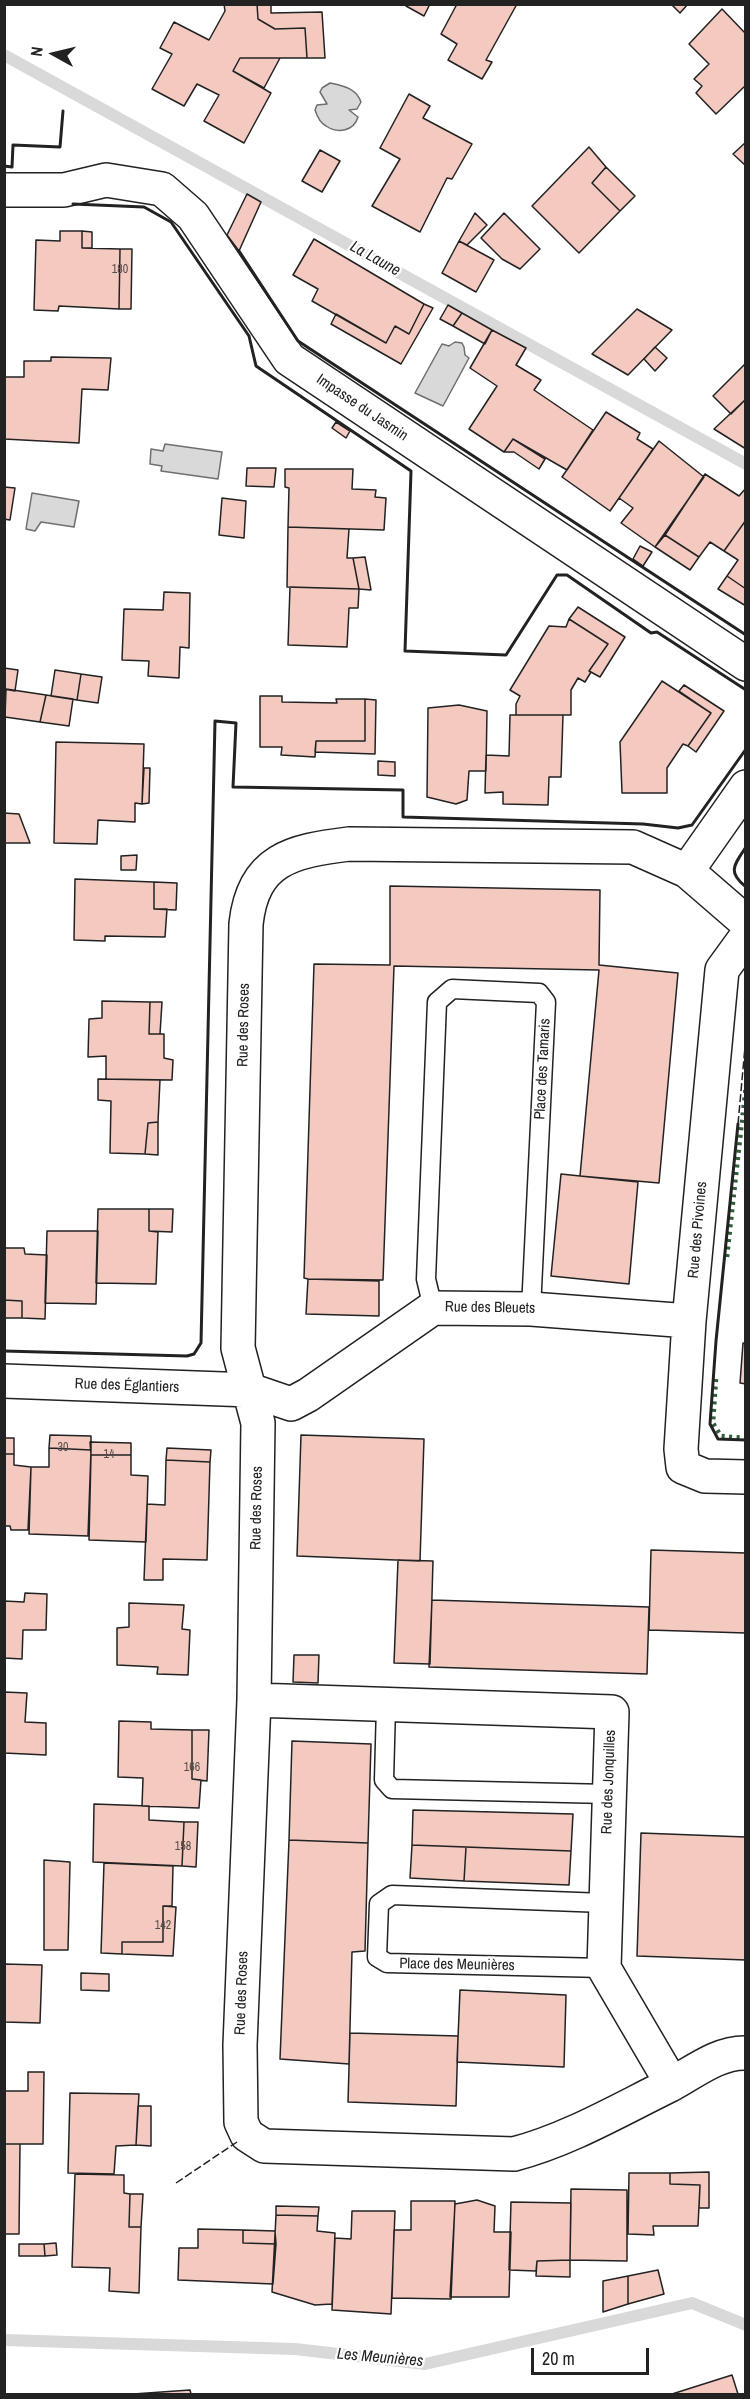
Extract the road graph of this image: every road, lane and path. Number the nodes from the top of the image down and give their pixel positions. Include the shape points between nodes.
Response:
1 (4, 190) edge
2 (746, 663) edge
3 (746, 787) edge
4 (687, 871) junction
5 (746, 922) edge
6 (746, 937) edge
7 (433, 1308) junction
8 (531, 1309) junction
9 (690, 1321) junction
10 (4, 1381) edge
11 (250, 1390) junction
12 (746, 1477) edge
13 (254, 1700) junction
14 (386, 1706) junction
15 (608, 1794) junction
16 (604, 1903) junction
17 (604, 1968) junction
18 (746, 2053) edge
19 (672, 2084) junction

1 - 2 street, Impasse du Jasmin via 64,190 106,180 162,189 193,216 289,359
3 - 4 street
4 - 5 street, Rue des Roses
4 - 11 street, Rue des Roses via 633,847 349,844 311,849 281,859 268,870 248,904 246,924 238,1348
6 - 9 street, Rue des Pivoines via 722,970
7 - 8 street, Rue des Bleuets
7 - 8 lane, Place des Tamaris via 426,1279 437,1002 452,989 539,993 546,1002
7 - 11 street, Rue des Bleuets via 291,1404
8 - 9 street, Rue des Bleuets
9 - 12 street, Rue des Pivoines via 683,1467 705,1476
10 - 11 street, Rue des Églantiers
11 - 13 street, Rue des Roses via 258,1423
13 - 14 street, Rue des Jonquilles
13 - 19 street, Rue des Roses via 240,2045 240,2122 247,2135 264,2146 514,2154 546,2146
14 - 15 lane via 384,1780 392,1789
14 - 15 street, Rue des Jonquilles via 612,1712
15 - 16 street, Rue des Jonquilles
16 - 17 street, Rue des Jonquilles
16 - 17 lane, Place des Meunières via 392,1895 379,1904 377,1956 387,1963
17 - 19 street
18 - 19 street, Rue des Roses via 722,2056

